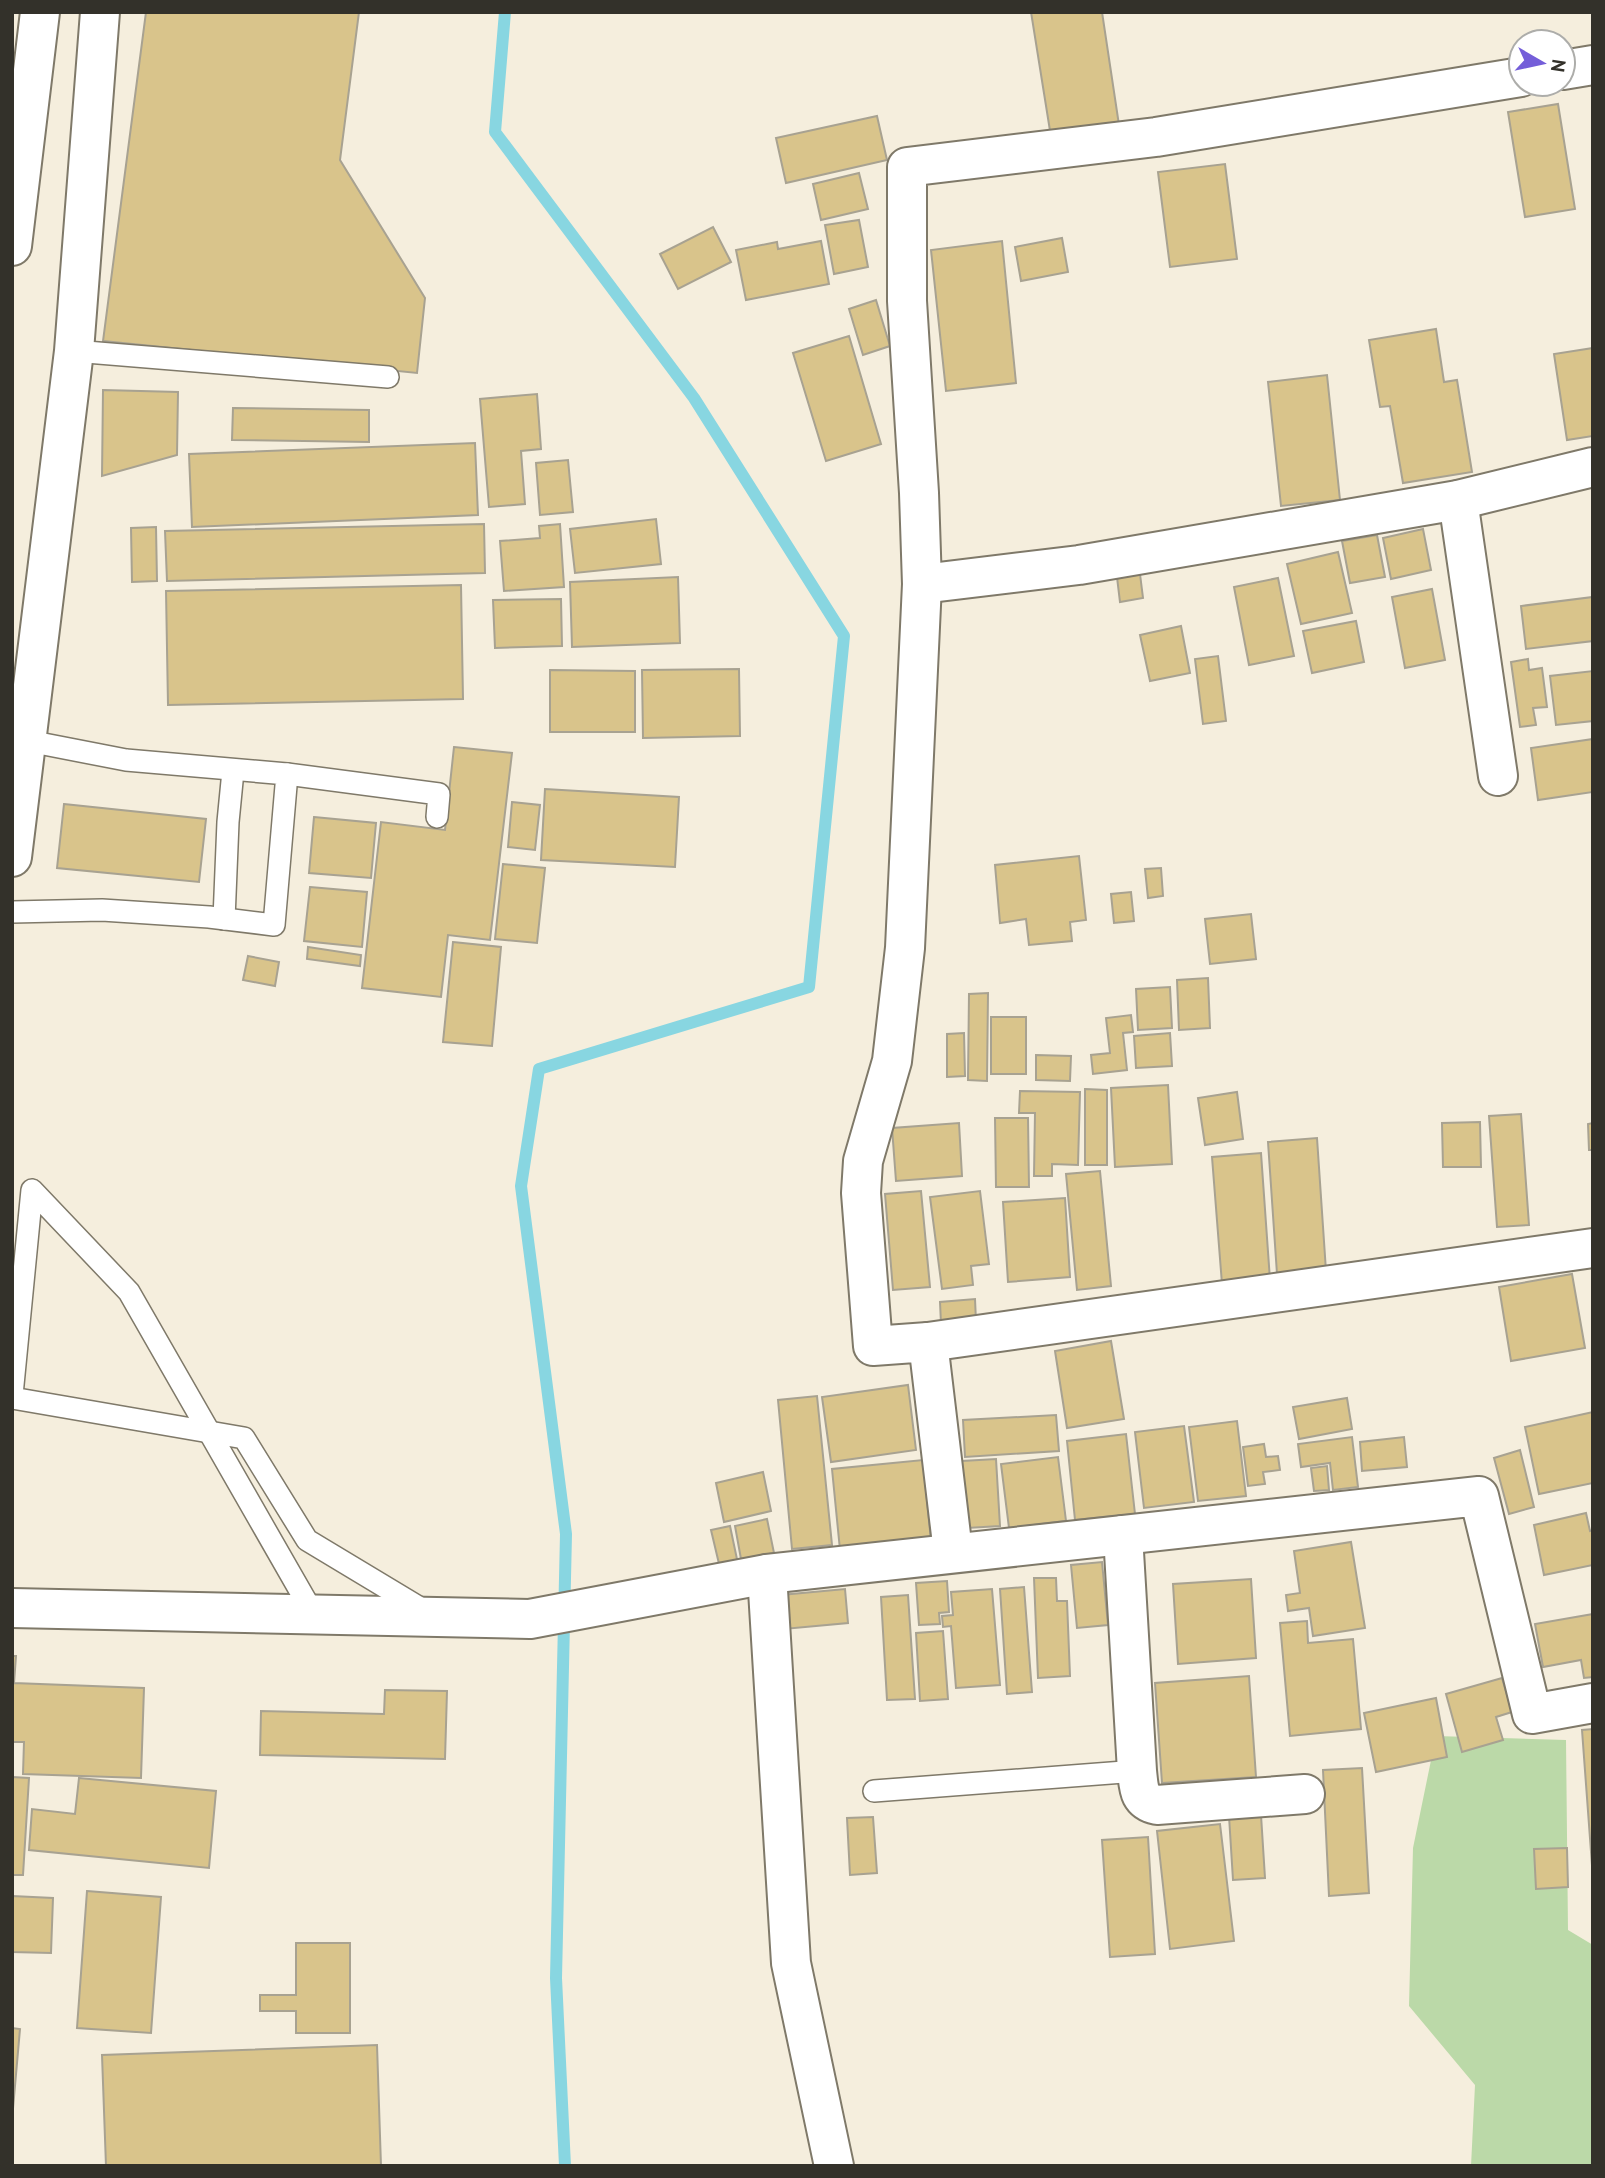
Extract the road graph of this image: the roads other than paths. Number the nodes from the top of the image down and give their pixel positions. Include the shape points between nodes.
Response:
1 (40, 12) edge
2 (100, 12) edge
3 (1507, 79) edge
4 (12, 246) edge
5 (74, 351) junction
6 (388, 377) dead end
7 (1593, 467) edge
8 (1458, 500) junction
9 (922, 584) junction
10 (19, 740) edge
11 (233, 771) junction
12 (287, 774) junction
13 (1498, 776) dead end
14 (437, 817) dead end
15 (12, 857) edge
16 (12, 912) edge
17 (224, 919) junction
18 (1593, 1248) edge
19 (928, 1342) junction
20 (12, 1396) edge
21 (209, 1432) junction
22 (1123, 1535) junction
23 (953, 1552) junction
24 (767, 1574) junction
25 (12, 1608) edge
26 (314, 1615) junction
27 (436, 1618) junction
28 (1593, 1703) edge
29 (1137, 1771) junction
30 (874, 1791) dead end
31 (1305, 1794) dead end
32 (834, 2166) edge

1 - 4 street
2 - 5 street
3 - 9 street via 1156,137 907,167 907,301
5 - 6 lane
5 - 10 street
7 - 8 street
8 - 9 street via 1079,565
8 - 13 street
9 - 19 street via 901,983 892,1061 863,1161 861,1193 873,1346
10 - 11 lane via 126,760
10 - 15 street
11 - 12 lane
11 - 17 lane
12 - 14 lane via 439,794
12 - 17 lane via 274,925
16 - 17 lane via 103,910
18 - 19 street
19 - 23 street
20 - 21 lane
20 - 21 lane via 32,1189 129,1292
21 - 26 lane
21 - 27 lane via 244,1438 307,1540
22 - 23 street
22 - 28 street via 1479,1496 1532,1714
22 - 29 street
23 - 24 street
24 - 27 street via 530,1619
24 - 32 street via 791,1963
25 - 26 street
26 - 27 street
29 - 30 lane
29 - 31 street via 1142,1798 1157,1805

